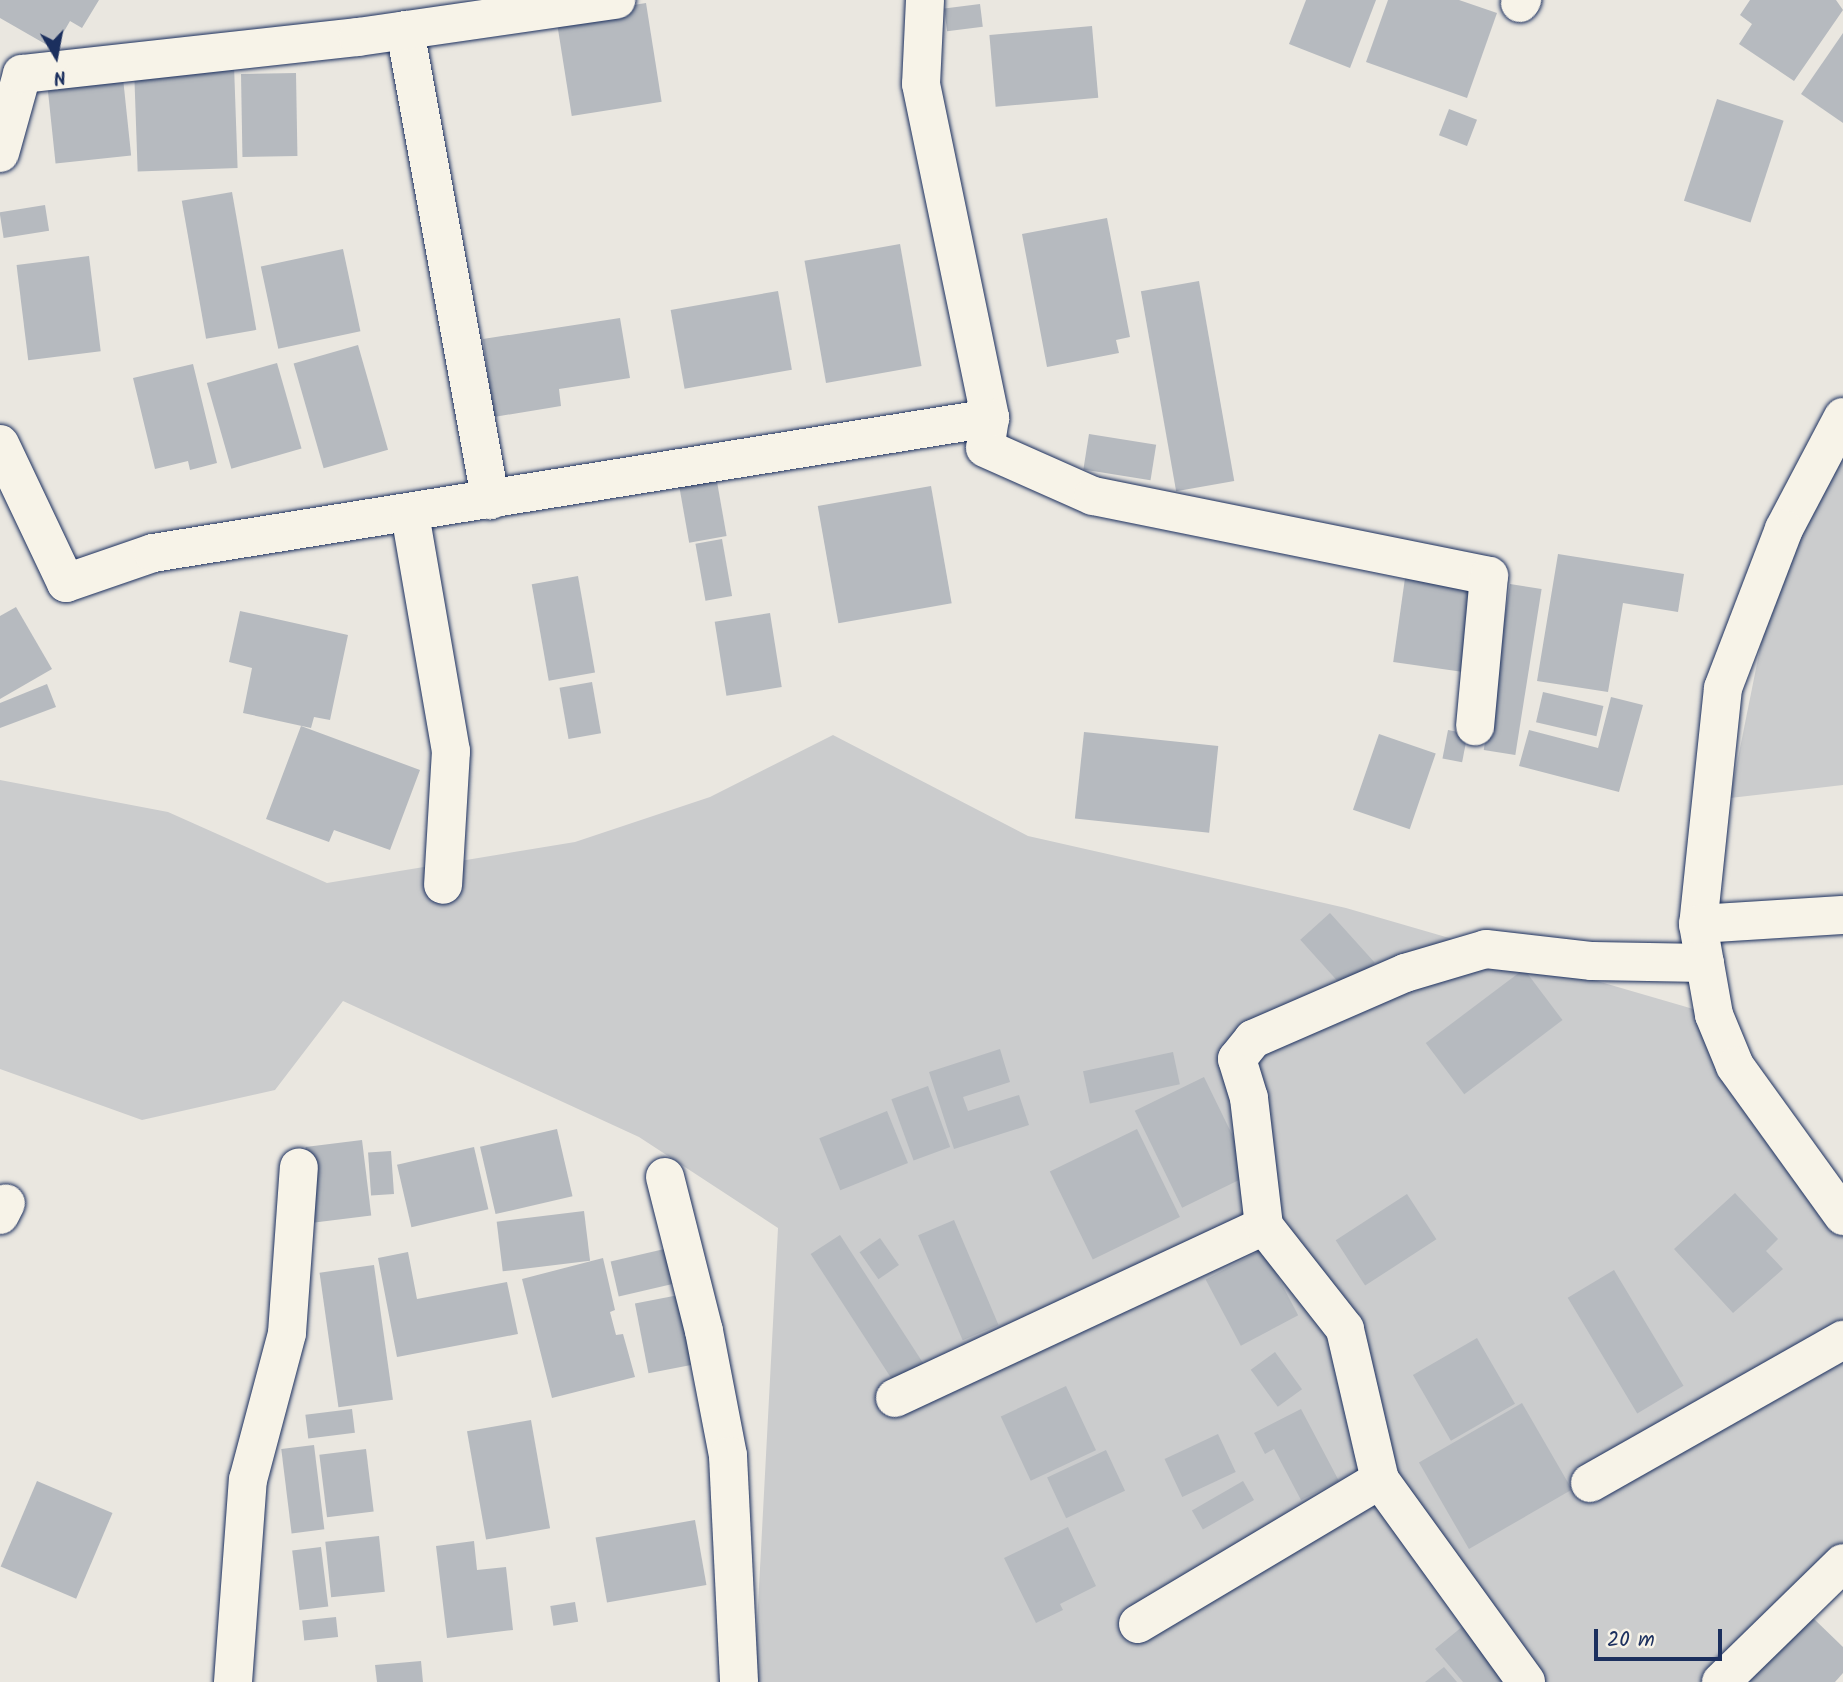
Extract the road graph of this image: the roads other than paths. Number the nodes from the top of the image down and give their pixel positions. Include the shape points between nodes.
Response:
1 (609, 0) edge
2 (616, 0) edge
3 (925, 0) edge
4 (405, 30) junction
5 (11, 68) edge
6 (0, 153) edge
7 (1843, 417) edge
8 (990, 418) junction
9 (0, 444) edge
10 (490, 500) junction
11 (410, 514) junction
12 (1475, 726) dead end
13 (443, 885) dead end
14 (1843, 915) edge
15 (1698, 924) junction
16 (1705, 963) junction
17 (299, 1167) dead end
18 (665, 1177) dead end
19 (1843, 1216) edge
20 (1264, 1226) junction
21 (1843, 1340) edge
22 (895, 1398) dead end
23 (1380, 1480) junction
24 (1590, 1483) dead end
25 (1843, 1563) edge
26 (1138, 1624) dead end
27 (233, 1682) edge
28 (738, 1682) edge
29 (1526, 1682) edge
30 (1721, 1682) edge

1 - 2 street
1 - 4 street
3 - 8 street via 921,84
4 - 5 street
4 - 10 street
5 - 6 street
7 - 15 street via 1784,529 1723,688
8 - 10 street
8 - 12 street via 985,448 1093,496 1489,576
9 - 11 street via 66,583 153,553
10 - 11 street
11 - 13 street via 451,751
14 - 15 street
15 - 16 street
16 - 19 street via 1714,1016 1735,1066
16 - 20 street via 1592,961 1486,949 1405,973 1254,1039 1237,1059 1249,1098
17 - 27 street via 287,1333 248,1480
18 - 28 street via 704,1331 728,1456
20 - 22 street
20 - 23 street via 1345,1329
21 - 24 street
23 - 26 street
23 - 29 street
25 - 30 street

